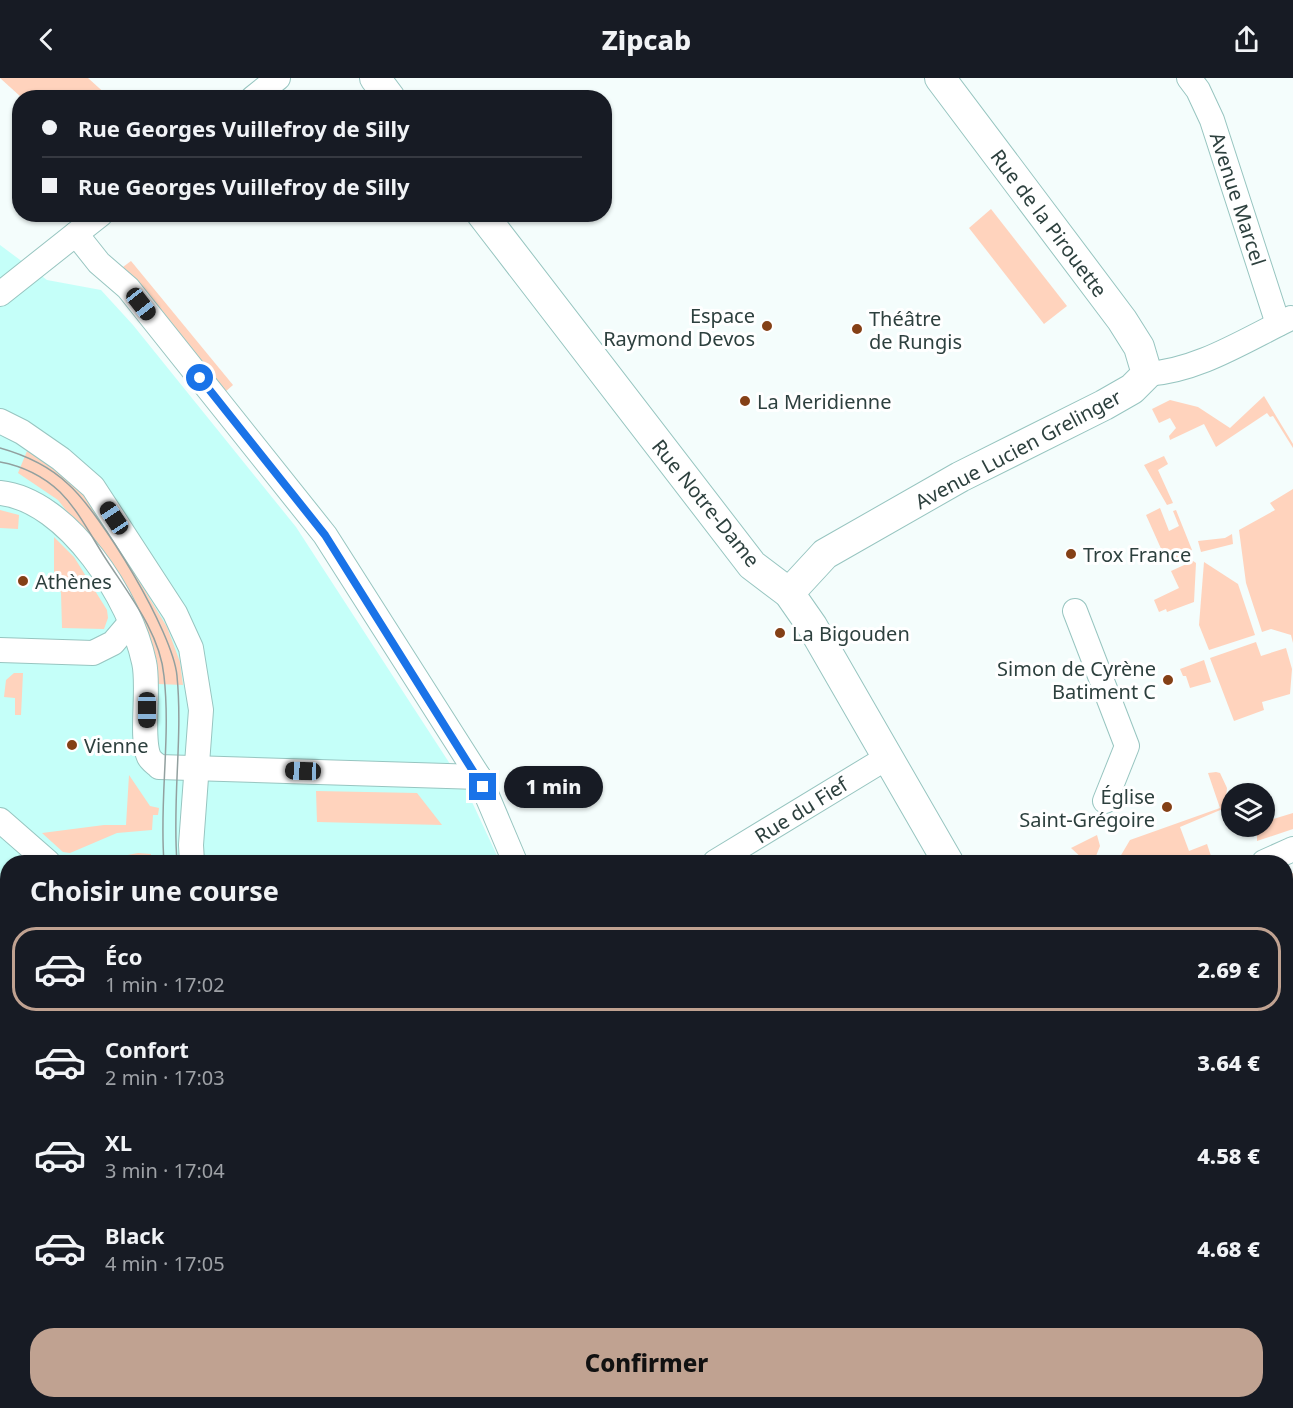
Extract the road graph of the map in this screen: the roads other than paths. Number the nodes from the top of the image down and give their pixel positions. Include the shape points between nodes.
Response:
1 (279, 78) edge
2 (940, 78) edge
3 (1189, 78) edge
4 (263, 90) edge
5 (91, 222) edge
6 (488, 222) edge
7 (76, 234) junction
8 (0, 294) edge
9 (1286, 321) edge
10 (1147, 374) junction
11 (0, 422) edge
12 (0, 493) edge
13 (789, 593) junction
14 (1075, 610) dead end
15 (130, 623) junction
16 (0, 650) edge
17 (888, 757) junction
18 (199, 769) junction
19 (479, 777) junction
20 (1105, 801) dead end
21 (0, 820) edge
22 (40, 855) edge
23 (192, 855) edge
24 (512, 855) edge
25 (727, 855) edge
26 (944, 855) edge

1 - 4 street
2 - 10 street, Rue de la Pirouette via 1122,320 1139,347
3 - 9 street, Avenue Marcel via 1212,120
5 - 7 street
6 - 13 street, Rue Notre-Dame via 752,565
7 - 8 street
7 - 19 street via 99,264 128,288 306,508
9 - 10 street via 1192,365 1170,373
10 - 13 street, Avenue Lucien Grelinger via 1132,389 1104,405 960,477 825,554
11 - 18 street via 61,459 93,487 175,613 191,648 197,681 201,710
12 - 15 street via 36,505 67,526 87,548
13 - 17 street, Rue Notre-Dame via 827,649
14 - 20 street via 1127,746
15 - 16 street via 112,643 93,653
15 - 18 street via 144,661 150,758 159,767
17 - 25 street, Rue du Fief
17 - 26 street, Rue Notre-Dame
18 - 19 street
18 - 23 street
19 - 24 street
21 - 22 street

